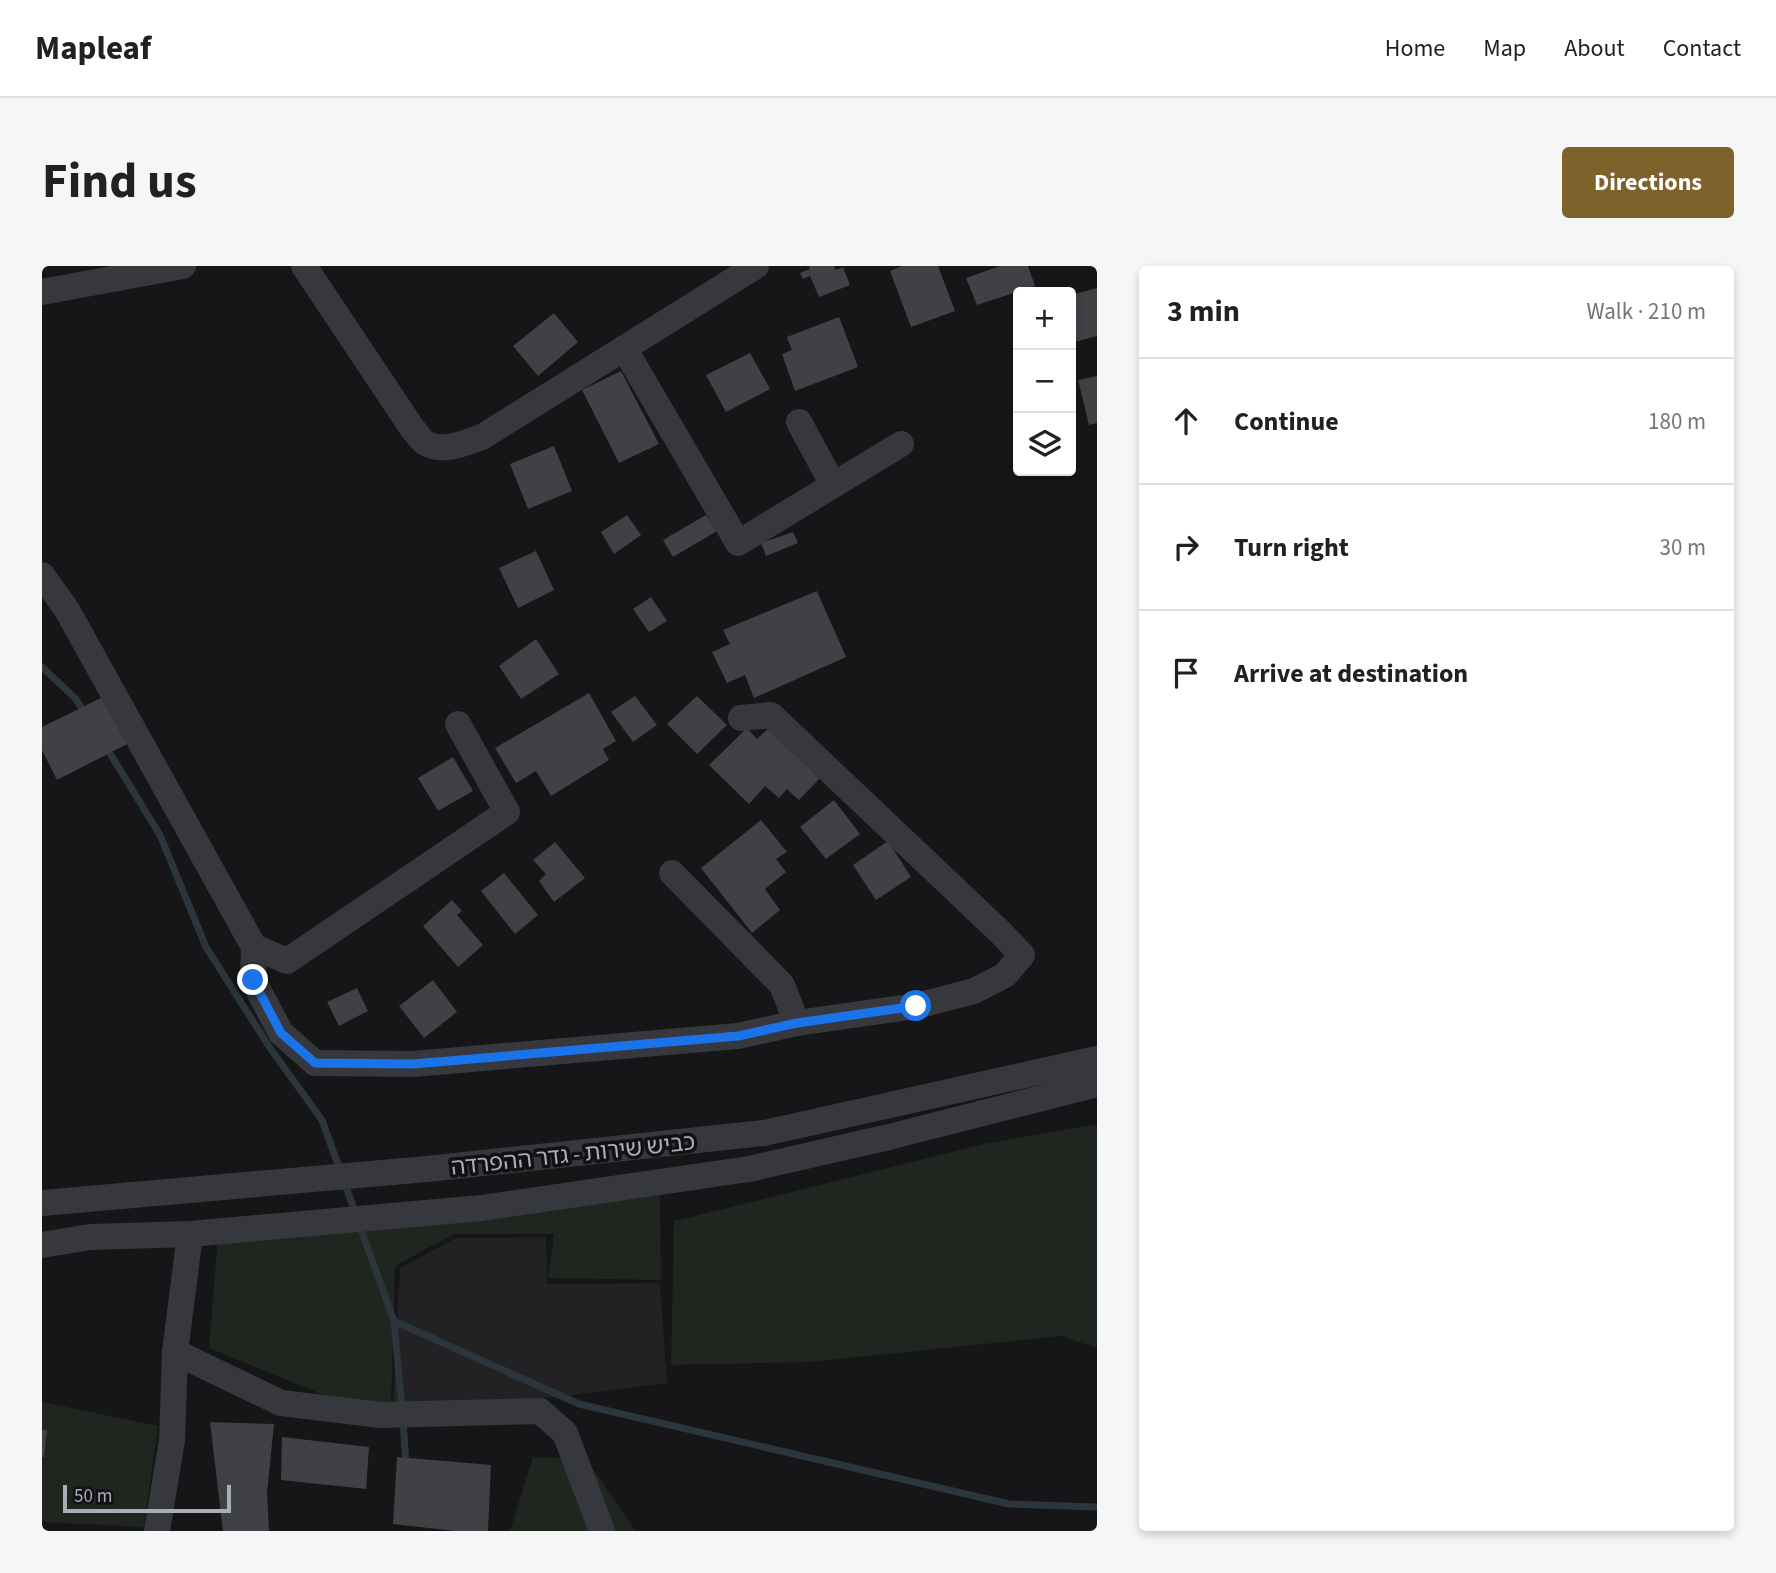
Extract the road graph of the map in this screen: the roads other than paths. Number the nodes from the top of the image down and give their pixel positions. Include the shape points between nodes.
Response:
1 (183, 266) edge
2 (304, 266) edge
3 (756, 266) edge
4 (85, 275) edge
5 (42, 292) edge
6 (624, 348) junction
7 (799, 422) dead end
8 (901, 444) dead end
9 (833, 485) junction
10 (42, 575) edge
11 (741, 718) dead end
12 (458, 724) dead end
13 (672, 873) dead end
14 (254, 947) junction
15 (797, 1023) junction
16 (1097, 1059) edge
17 (1097, 1084) edge
18 (42, 1203) edge
19 (190, 1234) junction
20 (42, 1245) edge
21 (175, 1352) junction
22 (157, 1531) edge
23 (602, 1531) edge

1 - 4 street
2 - 6 street via 412,428 424,442 437,447 482,437
3 - 6 street
4 - 5 street
6 - 9 street via 738,543
7 - 9 street
8 - 9 street
10 - 14 street via 67,610
11 - 15 street via 771,715 1022,956 1005,975 974,991 916,1006
12 - 14 street via 507,812 287,961
13 - 15 street via 782,985
14 - 15 street via 253,980 281,1033 315,1063 413,1064 738,1036
16 - 18 street, כביש שירות - גדר ההפרדה via 764,1133
17 - 19 street via 749,1169 482,1208
19 - 20 street via 90,1237
19 - 21 street
21 - 22 street via 172,1440
21 - 23 street via 281,1403 381,1415 540,1411 565,1433

